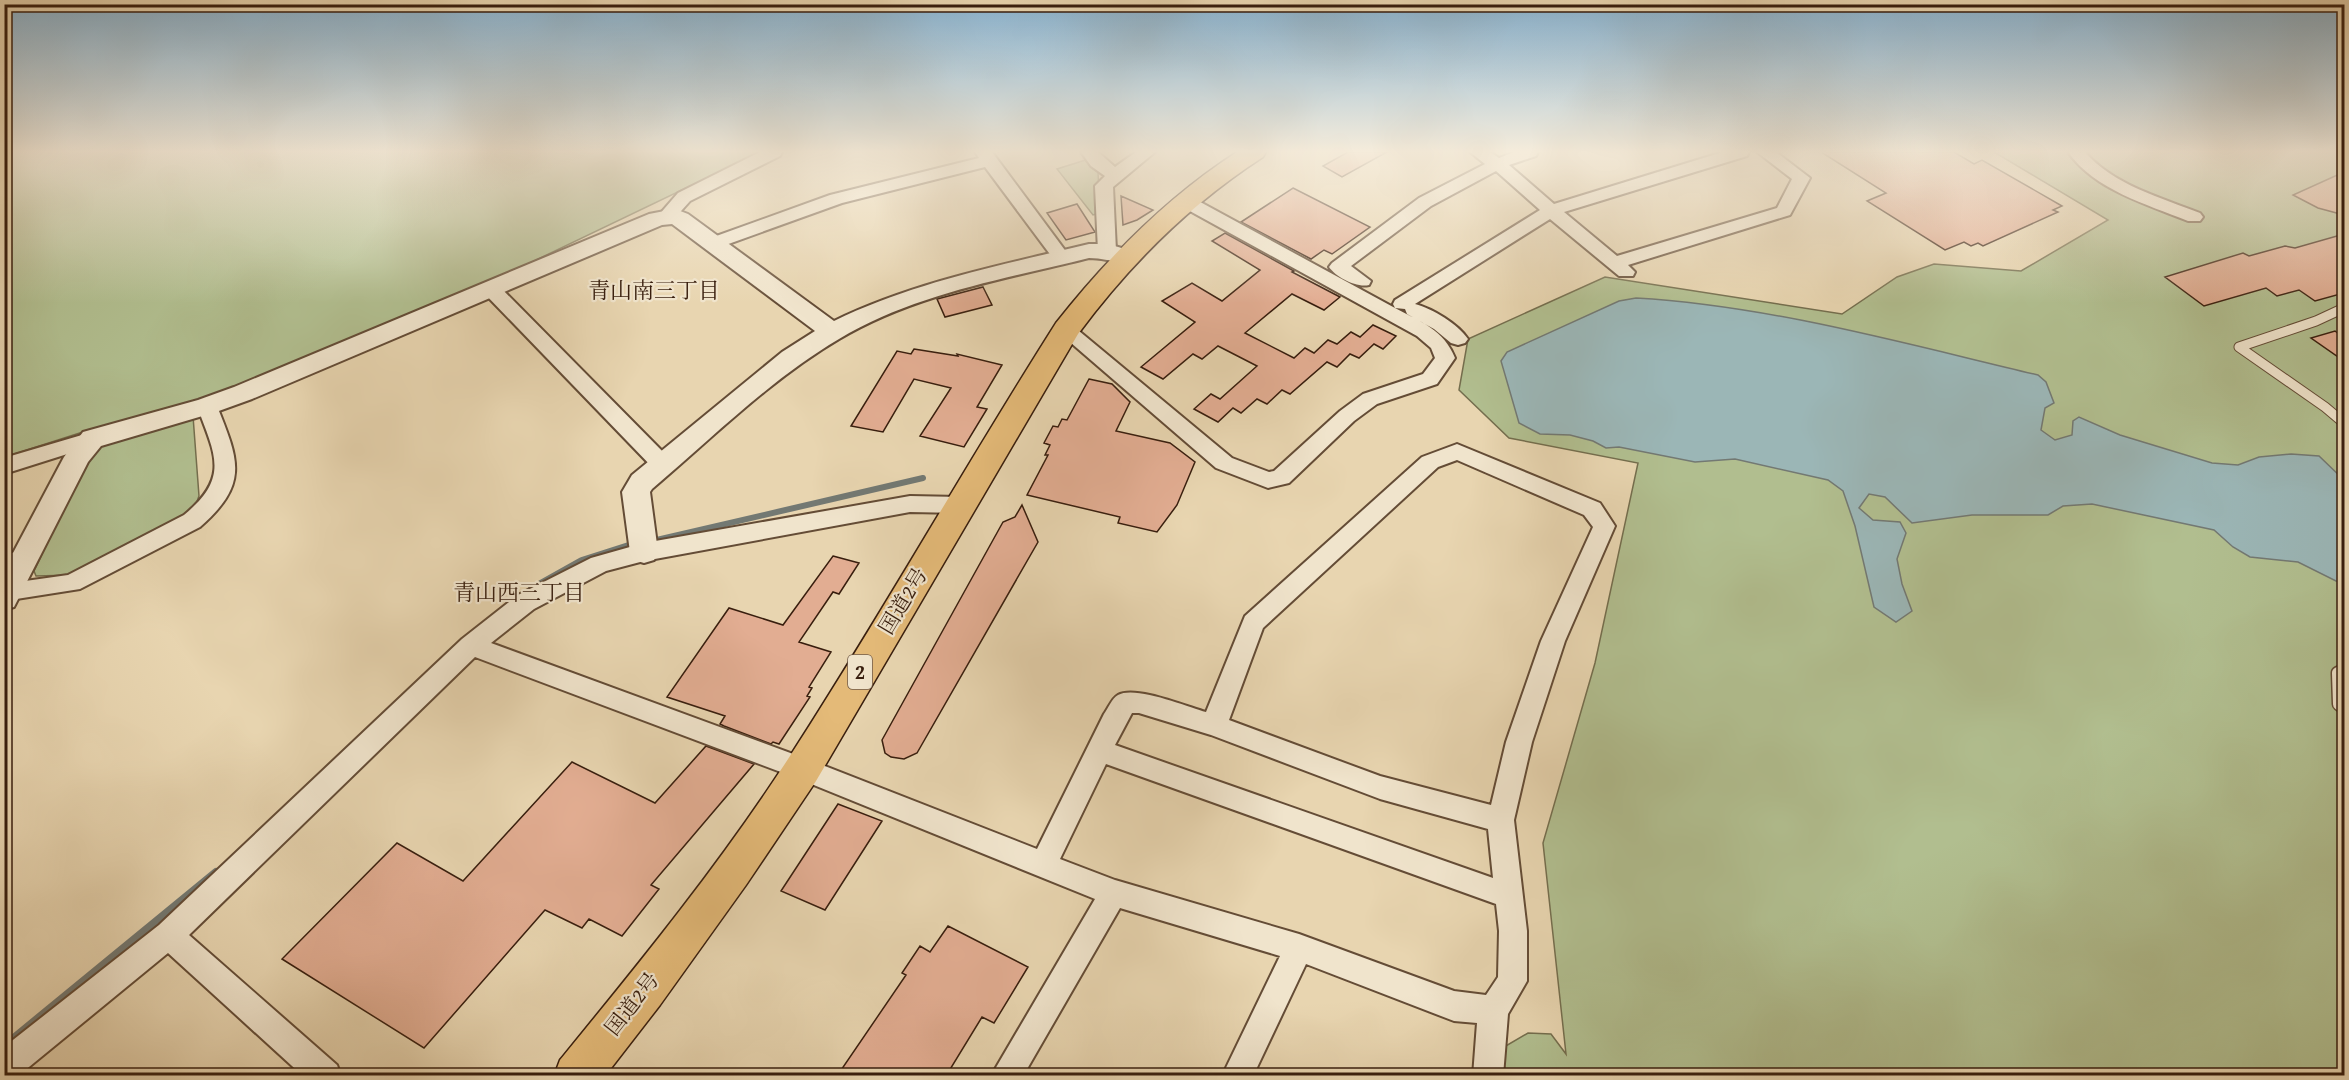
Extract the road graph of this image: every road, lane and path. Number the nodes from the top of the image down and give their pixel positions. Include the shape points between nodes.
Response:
1 (679, 202) edge
2 (827, 202) edge
3 (1020, 202) edge
4 (1107, 202) edge
5 (1183, 202) edge
6 (1188, 202) edge
7 (1424, 202) edge
8 (1540, 202) edge
9 (1578, 202) edge
10 (1788, 202) edge
11 (2158, 202) edge
12 (1550, 211) junction
13 (667, 216) junction
14 (2194, 218) dead end
15 (714, 243) junction
16 (1116, 254) junction
17 (1061, 257) junction
18 (491, 290) junction
19 (1402, 304) junction
20 (2344, 308) edge
21 (1066, 330) junction
22 (832, 332) junction
23 (1458, 339) dead end
24 (207, 406) junction
25 (2344, 423) edge
26 (92, 439) junction
27 (663, 465) junction
28 (4, 466) edge
29 (960, 505) junction
30 (644, 552) junction
31 (15, 561) edge
32 (7, 595) edge
33 (471, 646) junction
34 (2344, 670) edge
35 (2344, 708) edge
36 (1214, 725) junction
37 (1099, 750) junction
38 (803, 769) junction
39 (1501, 820) junction
40 (1044, 865) junction
41 (1114, 893) junction
42 (1509, 896) junction
43 (169, 935) junction
44 (1299, 948) junction
45 (1493, 1010) junction
46 (4, 1067) edge
47 (326, 1076) edge
48 (576, 1076) edge
49 (1006, 1076) edge
50 (1237, 1076) edge
51 (1488, 1076) edge

1 - 13 street
2 - 15 street
3 - 17 street
4 - 16 street
5 - 16 highway, 国道2号 / 2
6 - 21 street via 1424,332 1440,345 1445,358 1430,379 1370,399 1281,477 1268,480 1224,463
7 - 19 street via 1338,267
8 - 12 street
9 - 12 street
10 - 12 street via 1784,211 1622,268
11 - 14 street
12 - 19 street
13 - 15 street via 680,219
13 - 18 street
15 - 22 street
16 - 17 street via 1089,251
16 - 21 highway, 国道2号 / 2
17 - 22 street via 932,290 874,311
18 - 24 street
18 - 27 street
19 - 23 street
20 - 25 lane via 2239,347
21 - 29 highway, 国道2号 / 2
22 - 27 street via 791,358
24 - 26 street
24 - 32 street via 225,455 225,479 209,509 192,522 72,583
26 - 28 street
26 - 31 street via 77,457
27 - 30 street via 636,492
29 - 30 street via 910,504
29 - 38 highway, 国道2号 / 2
30 - 33 street via 599,564 526,602
31 - 32 street
33 - 38 street
33 - 43 street
34 - 35 lane via 2338,673 2339,704
36 - 37 street via 1139,703 1125,704
36 - 39 street via 1380,787
36 - 39 street via 1253,623 1430,462 1457,452 1593,508 1604,526 1553,642 1519,741
37 - 40 street
37 - 42 street
38 - 40 street
38 - 48 highway, 国道2号 / 2 via 645,990
39 - 42 street
40 - 41 street
41 - 44 street
41 - 49 street
42 - 45 street via 1512,981
43 - 46 street
43 - 47 street
44 - 45 street via 1454,1006
44 - 50 street
45 - 51 street

